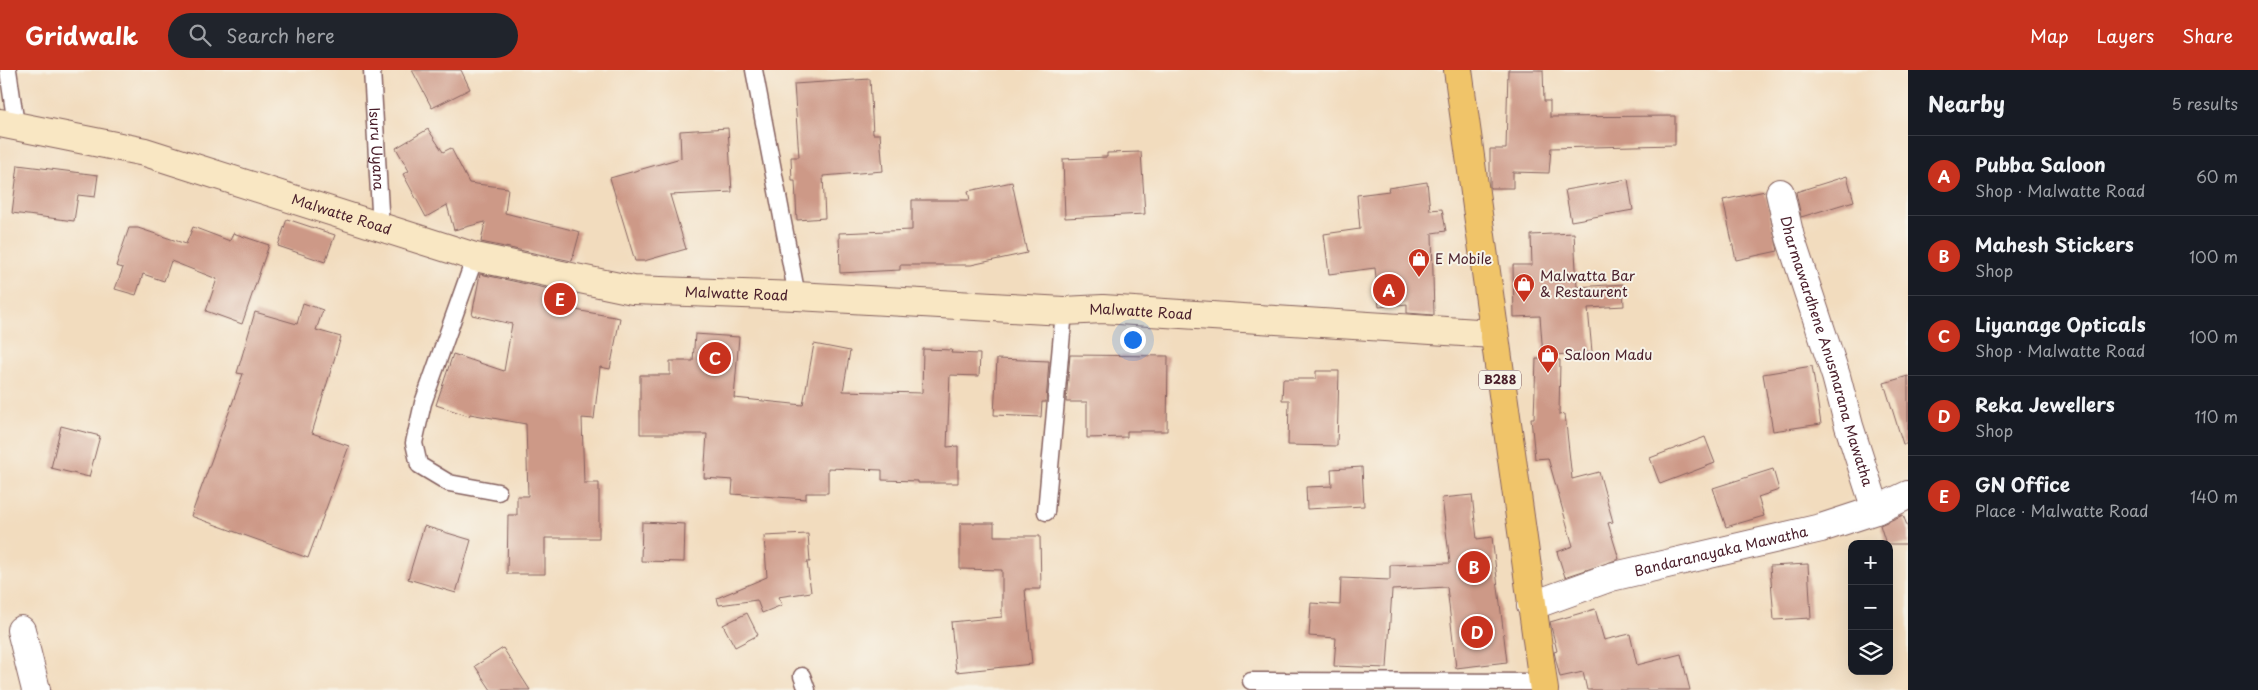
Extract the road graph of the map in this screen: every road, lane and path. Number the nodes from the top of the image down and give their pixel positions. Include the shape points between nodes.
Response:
1 (8, 70) edge
2 (372, 70) edge
3 (754, 70) edge
4 (1458, 70) edge
5 (8, 124) edge
6 (1780, 193) dead end
7 (381, 228) junction
8 (475, 257) junction
9 (798, 296) junction
10 (1064, 311) junction
11 (1494, 334) junction
12 (498, 492) dead end
13 (1908, 495) edge
14 (1876, 510) junction
15 (1046, 512) dead end
16 (1531, 606) junction
17 (21, 630) dead end
18 (1251, 681) dead end
19 (1543, 686) edge
20 (36, 690) edge

1 - 5 lane
2 - 7 lane, Isuru Uyana
3 - 9 lane
4 - 11 main road, B288
5 - 7 street, Malwatte Road via 145,152
6 - 14 street, Dharmawardhene Anusmarana Mawatha via 1790,238
7 - 8 street, Malwatte Road
8 - 9 street, Malwatte Road via 633,290
8 - 12 lane via 423,403 414,443 419,465 449,482
9 - 10 street, Malwatte Road
10 - 11 street, Malwatte Road via 1103,309
10 - 15 lane
11 - 16 main road, B288
13 - 14 street, Bandaranayaka Mawatha
14 - 16 street, Bandaranayaka Mawatha via 1821,528 1611,577
16 - 19 main road, B288
17 - 20 street
18 - 19 lane

